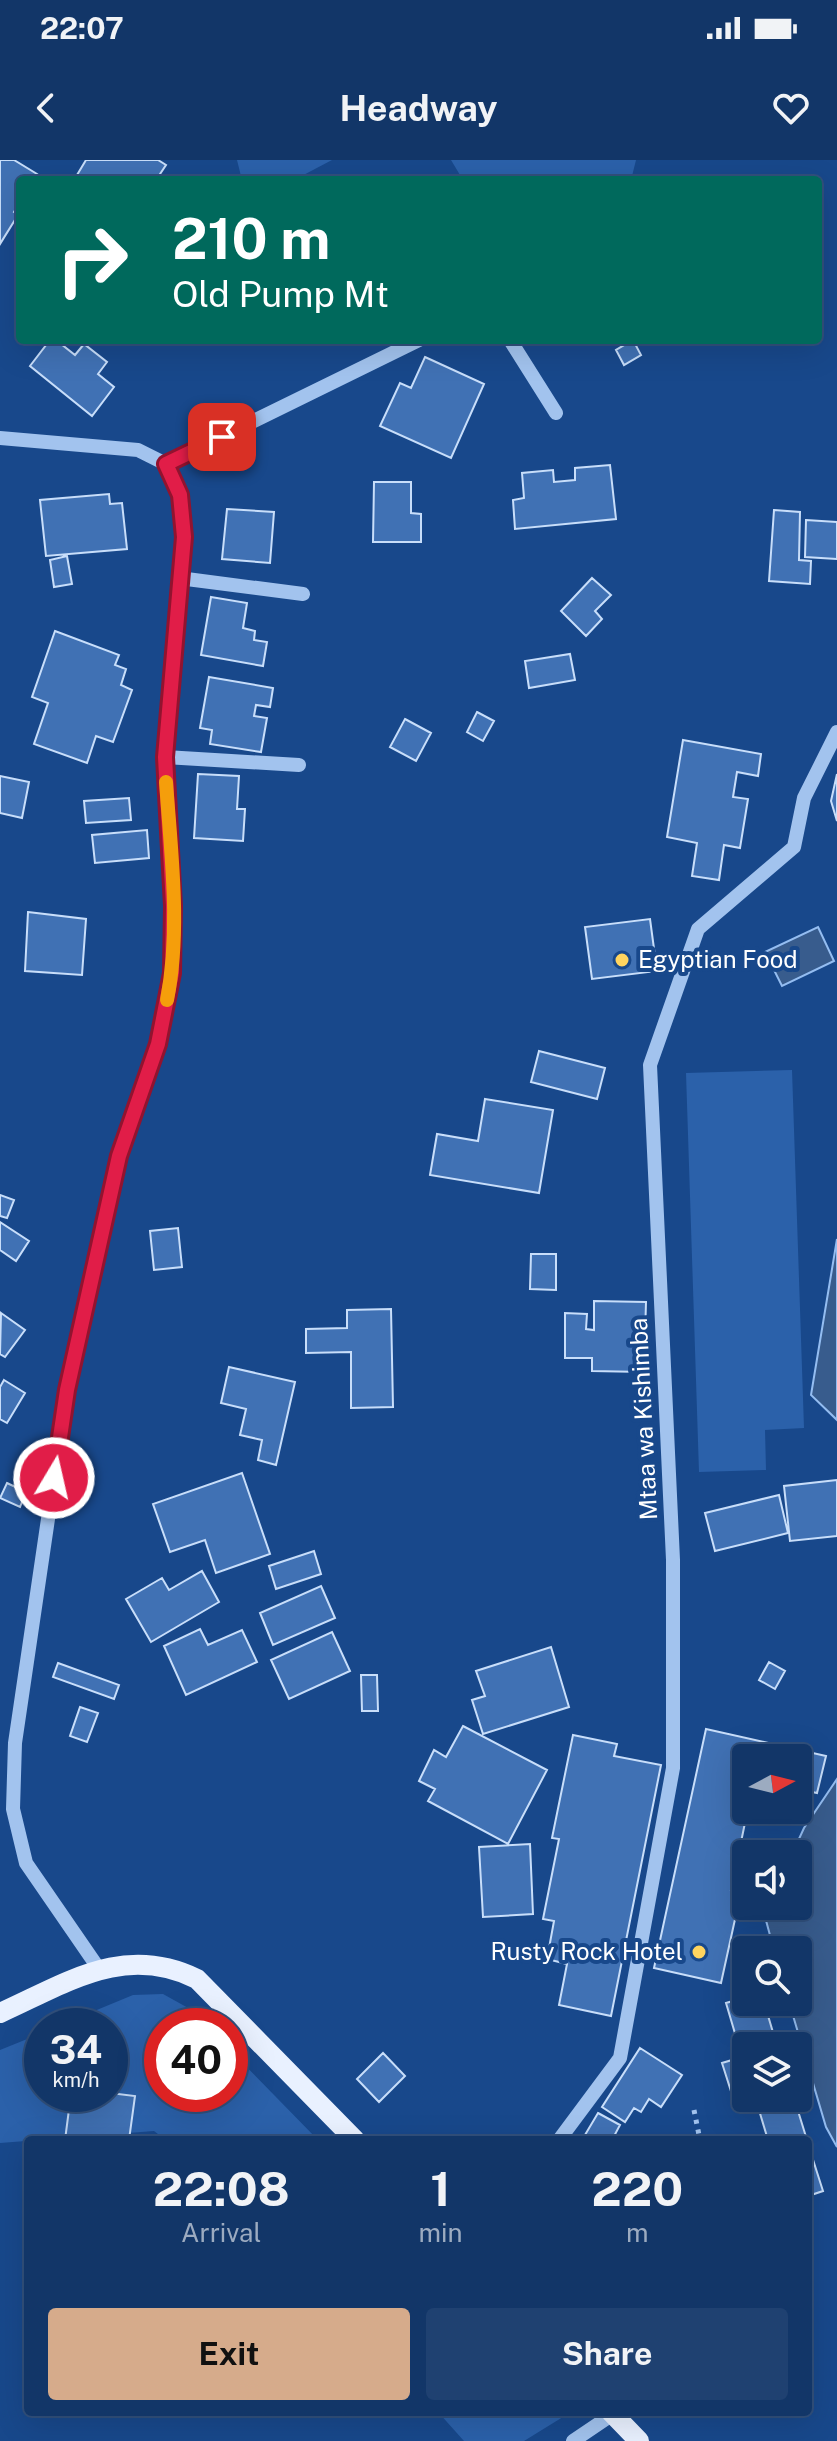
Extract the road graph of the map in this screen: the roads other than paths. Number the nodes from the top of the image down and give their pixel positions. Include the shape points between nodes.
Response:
1 (411, 344) edge
2 (513, 344) edge
3 (556, 413) dead end
4 (0, 438) edge
5 (166, 464) junction
6 (179, 578) junction
7 (303, 594) dead end
8 (837, 732) edge
9 (165, 757) junction
10 (299, 765) dead end
11 (99, 1969) junction
12 (0, 2013) edge
13 (351, 2136) edge
14 (562, 2136) edge
15 (608, 2416) edge
16 (615, 2416) edge
17 (573, 2441) edge
18 (639, 2441) edge

1 - 5 street
2 - 3 street
4 - 5 street via 138,450
5 - 6 street via 180,495 184,537
6 - 7 street
6 - 9 street
8 - 14 street, Mtaa wa Kishimba via 804,798 794,847 698,929 650,1065 673,1560 673,1768 620,2058
9 - 10 street
9 - 11 street via 172,973 158,1044 119,1156 67,1390 15,1743 13,1809 26,1863
11 - 12 main road
11 - 13 main road via 153,1963 197,1979
15 - 17 street
16 - 18 main road

